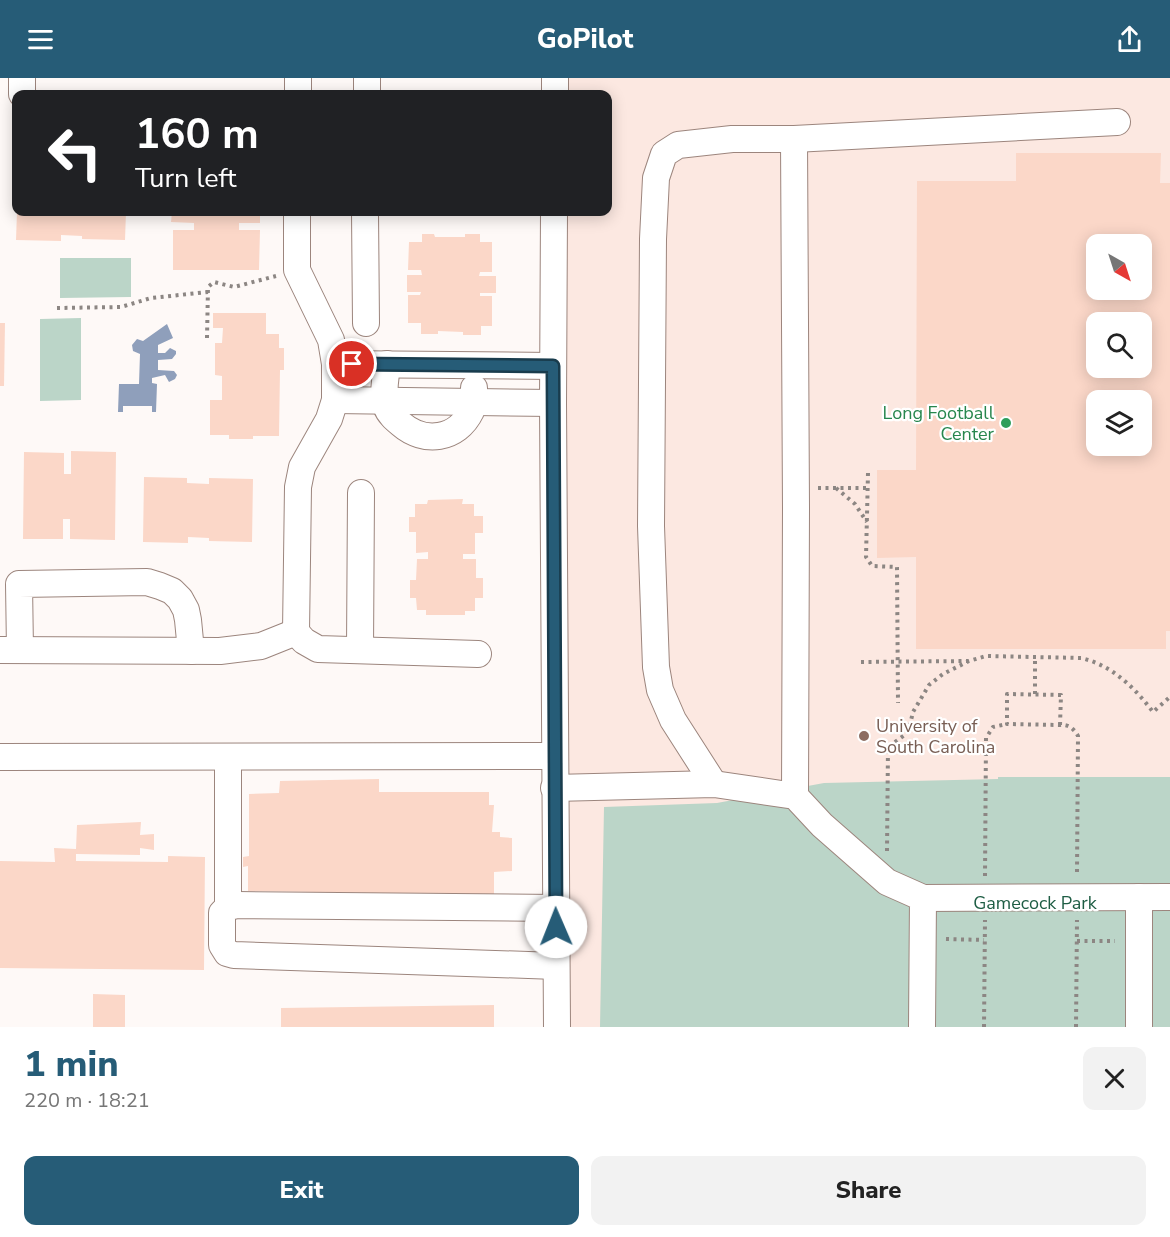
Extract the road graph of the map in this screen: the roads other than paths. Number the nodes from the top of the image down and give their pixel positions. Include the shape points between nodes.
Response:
1 (1117, 122) dead end
2 (794, 139) junction
3 (297, 216) edge
4 (365, 216) edge
5 (554, 216) edge
6 (366, 322) dead end
7 (335, 364) junction
8 (387, 364) junction
9 (475, 365) junction
10 (553, 366) junction
11 (335, 400) junction
12 (385, 401) junction
13 (474, 402) junction
14 (553, 403) junction
15 (361, 493) dead end
16 (296, 632) junction
17 (360, 649) junction
18 (10, 650) edge
19 (191, 651) junction
20 (478, 654) dead end
21 (555, 756) junction
22 (228, 757) junction
23 (0, 758) edge
24 (714, 784) junction
25 (554, 788) junction
26 (795, 796) junction
27 (1139, 897) junction
28 (1170, 897) edge
29 (923, 898) junction
30 (228, 907) junction
31 (556, 908) junction
32 (556, 966) junction
33 (557, 1027) edge
34 (922, 1027) edge
35 (1139, 1027) edge

1 - 2 street
2 - 24 street via 678,145 664,154 656,178 651,526 656,667 660,690 673,720
2 - 26 street
3 - 7 street via 297,270 327,329
4 - 6 street
5 - 10 street
7 - 8 street
7 - 11 street
8 - 9 street
8 - 12 street
9 - 10 street
9 - 13 street
10 - 14 street
11 - 12 street
11 - 16 street via 303,467 298,487
12 - 13 street
12 - 13 street via 393,418 426,438 441,436 460,426
13 - 14 street
14 - 21 street
15 - 17 street
16 - 17 street via 318,649
16 - 19 street via 241,650
17 - 20 street
18 - 19 street
18 - 19 street via 19,584 147,582 172,591 180,599 189,620
21 - 22 street
21 - 25 street
22 - 23 street
22 - 30 street
24 - 25 street
24 - 26 street
25 - 31 street
26 - 29 street via 887,882
27 - 28 street
27 - 29 street
27 - 35 street
29 - 34 street
30 - 31 street
30 - 32 street via 222,914 222,945 234,955
31 - 32 street
32 - 33 street

